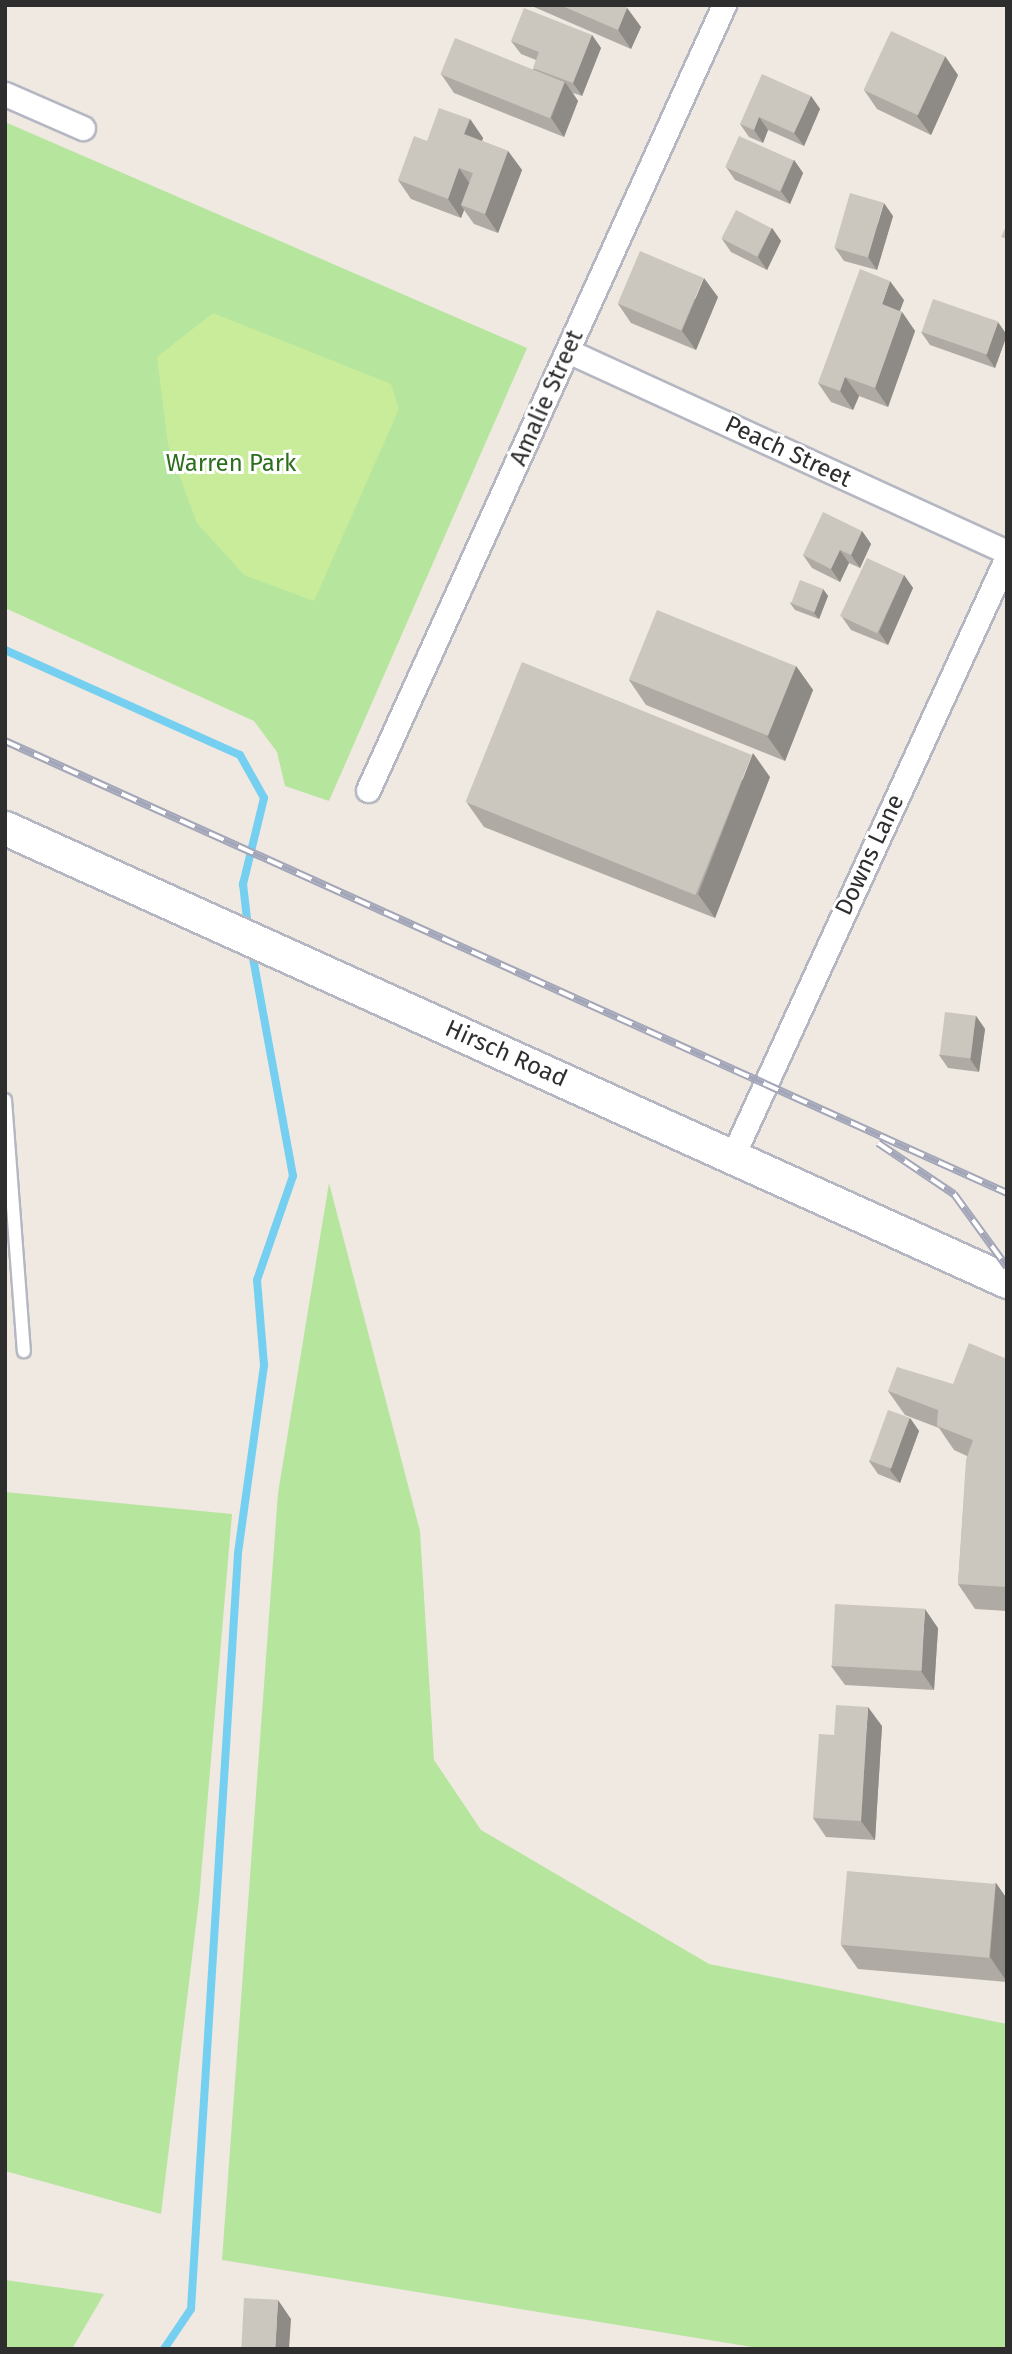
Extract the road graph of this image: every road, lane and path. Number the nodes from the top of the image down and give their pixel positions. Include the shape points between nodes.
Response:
1 (724, 5) edge
2 (5, 94) edge
3 (83, 128) dead end
4 (568, 351) junction
5 (1007, 554) edge
6 (368, 790) dead end
7 (5, 828) edge
8 (5, 1100) edge
9 (734, 1153) junction
10 (1007, 1281) edge
11 (24, 1351) dead end

1 - 4 street, Amalie Street
2 - 3 street
4 - 5 street, Peach Street
4 - 6 street, Amalie Street
5 - 9 street, Downs Lane
7 - 9 main road, Hirsch Road
8 - 11 lane
9 - 10 main road, Hirsch Road

